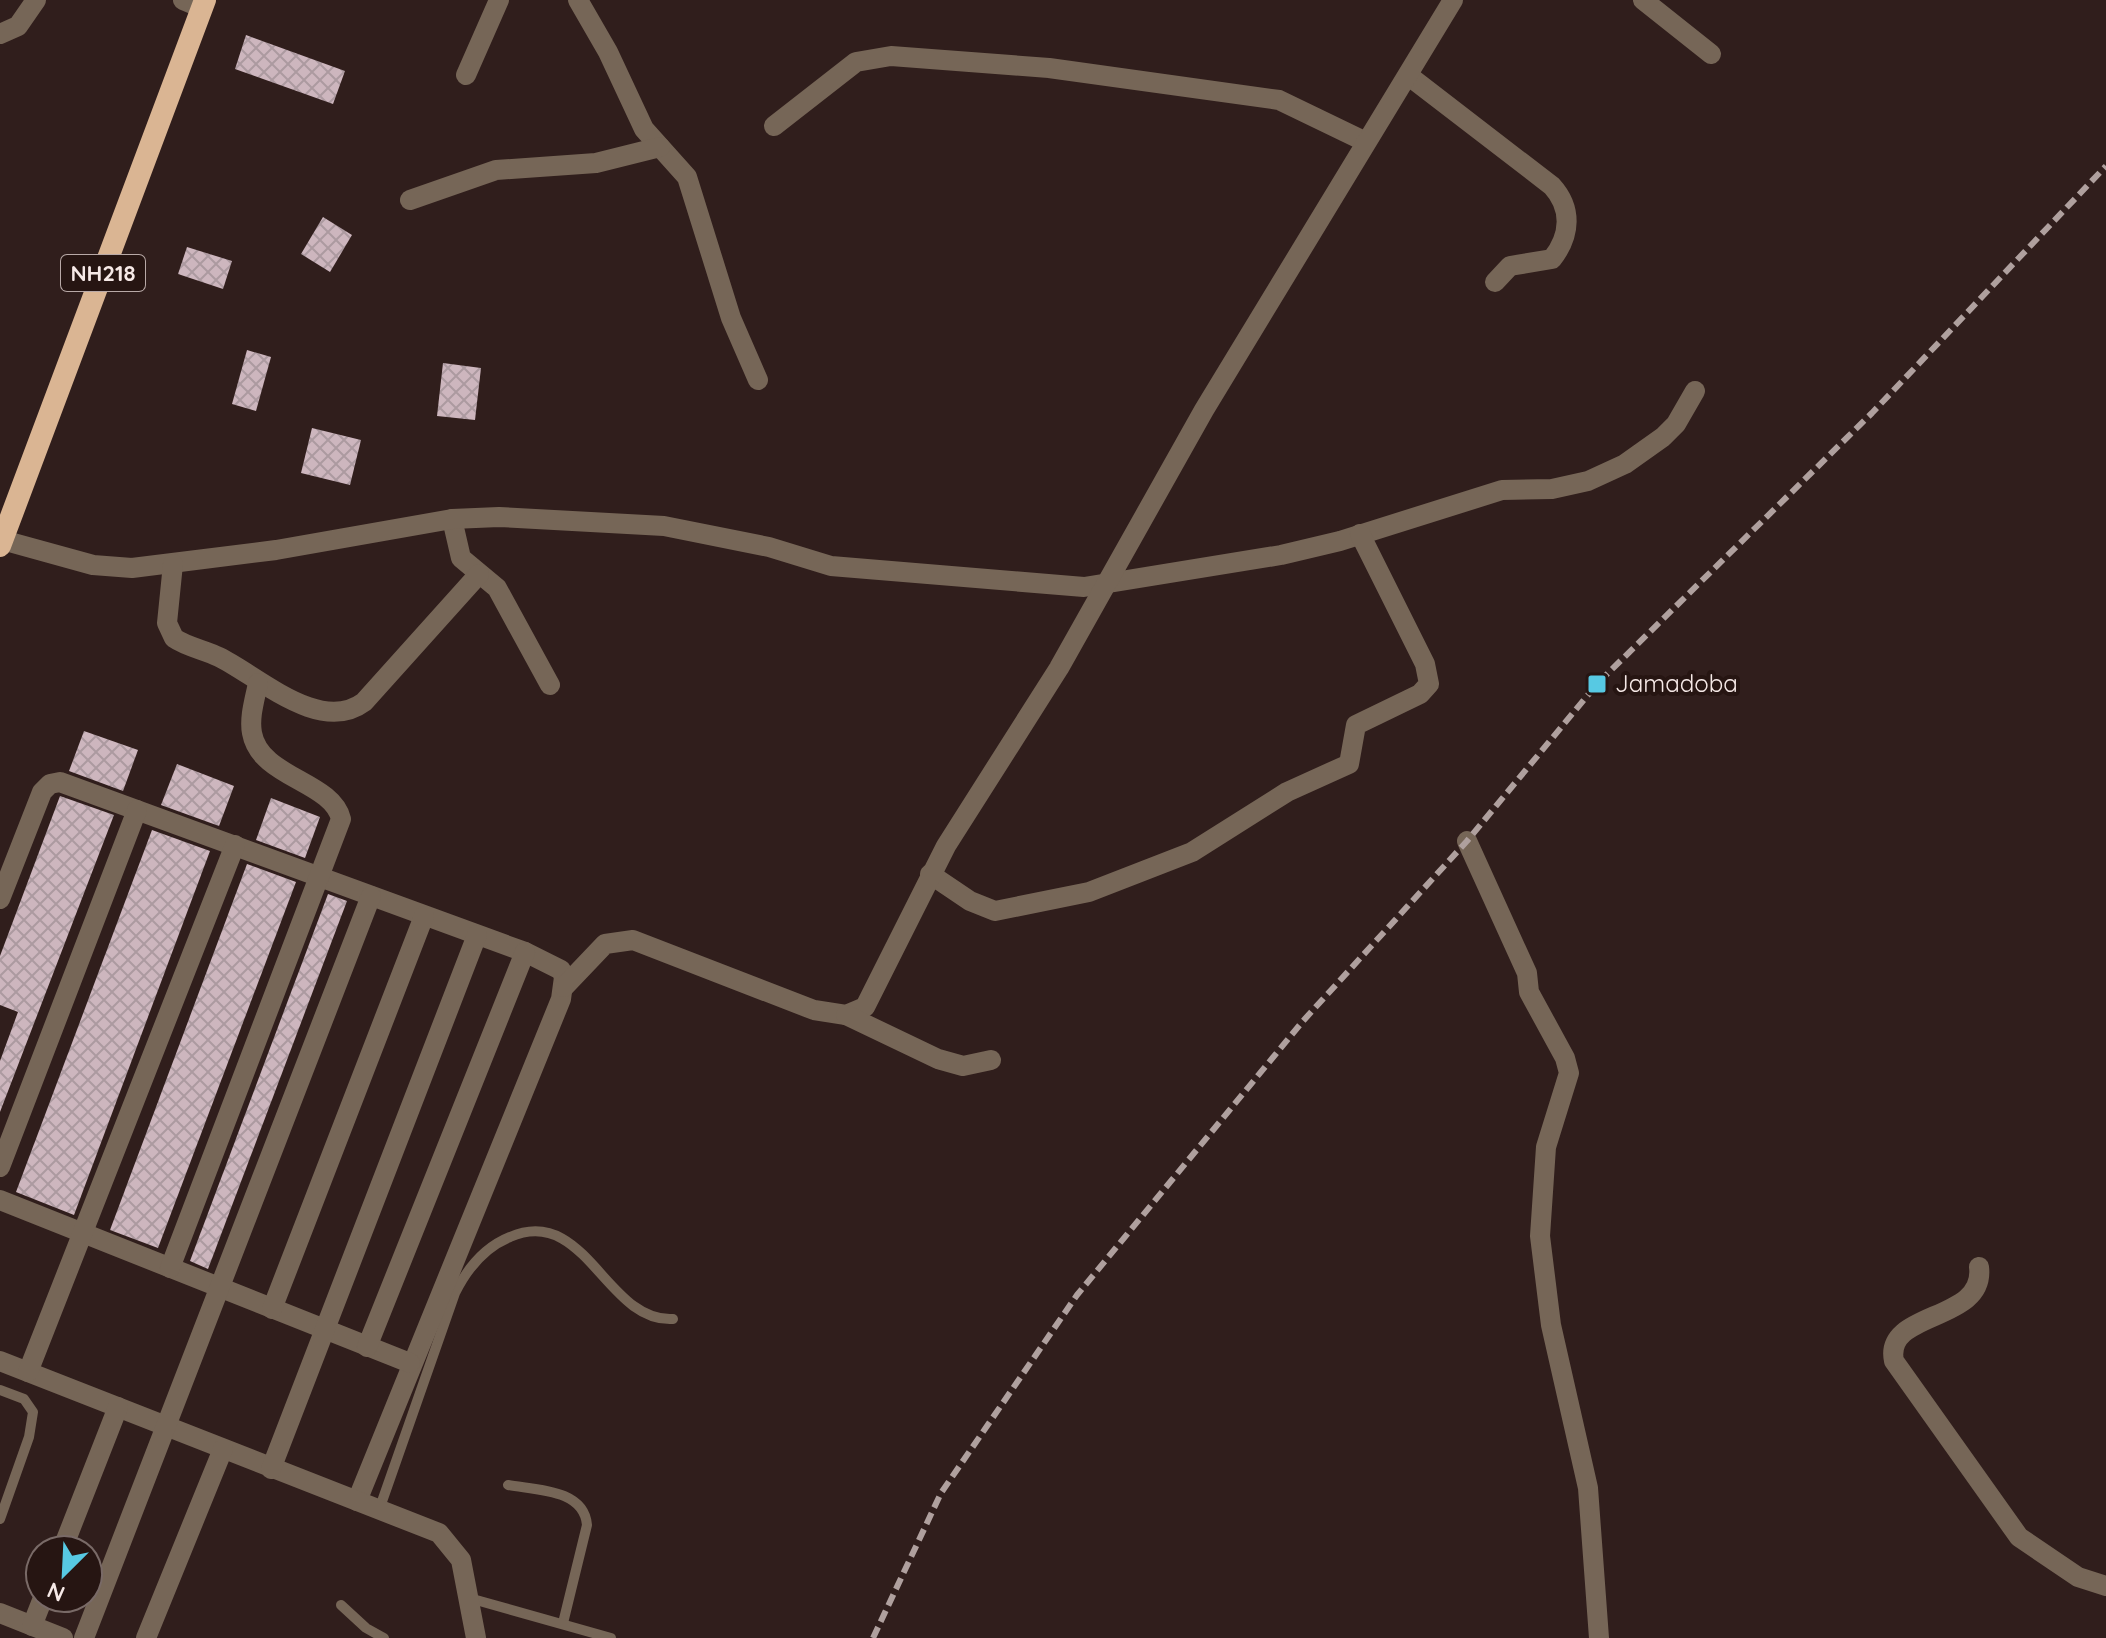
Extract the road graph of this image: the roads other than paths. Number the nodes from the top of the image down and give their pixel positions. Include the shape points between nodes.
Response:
1 (36, 0) edge
2 (499, 0) edge
3 (578, 0) edge
4 (1453, 0) edge
5 (1643, 0) edge
6 (197, 3) edge
7 (0, 34) edge
8 (1711, 54) dead end
9 (466, 75) dead end
10 (1409, 76) junction
11 (774, 126) dead end
12 (1366, 142) junction
13 (660, 147) junction
14 (410, 200) dead end
15 (1495, 282) dead end
16 (758, 380) dead end
17 (1695, 391) dead end
18 (452, 519) junction
19 (1360, 534) junction
20 (1, 543) edge
21 (173, 564) junction
22 (479, 574) junction
23 (1104, 585) junction
24 (258, 683) junction
25 (550, 685) dead end
26 (137, 810) junction
27 (1467, 841) dead end
28 (235, 845) junction
29 (930, 874) junction
30 (320, 876) junction
31 (371, 896) junction
32 (0, 899) edge
33 (424, 916) junction
34 (477, 935) junction
35 (525, 952) junction
36 (564, 987) junction
37 (846, 1015) junction
38 (991, 1060) dead end
39 (0, 1167) edge
40 (0, 1200) edge
41 (82, 1233) junction
42 (1979, 1267) dead end
43 (170, 1268) junction
44 (221, 1288) junction
45 (272, 1309) junction
46 (673, 1319) dead end
47 (324, 1329) junction
48 (367, 1347) junction
49 (0, 1361) edge
50 (410, 1363) junction
51 (28, 1372) junction
52 (0, 1390) edge
53 (118, 1407) junction
54 (168, 1427) junction
55 (223, 1449) junction
56 (271, 1469) junction
57 (508, 1485) dead end
58 (357, 1501) junction
59 (379, 1510) junction
60 (0, 1519) edge
61 (68, 1534) edge
62 (2106, 1586) edge
63 (469, 1598) junction
64 (341, 1605) dead end
65 (0, 1613) edge
66 (37, 1614) edge
67 (563, 1623) junction
68 (32, 1626) junction
69 (63, 1638) edge
70 (84, 1638) edge
71 (146, 1638) edge
72 (384, 1638) edge
73 (476, 1638) edge
74 (611, 1638) edge
75 (1599, 1638) edge

1 - 7 street via 18,26
2 - 9 street
3 - 13 street via 644,129
4 - 10 street
5 - 8 street
6 - 20 highway, NH218
10 - 12 street
10 - 15 street via 1552,186 1566,205 1567,227 1552,259 1510,266
11 - 12 street via 856,62 891,56 1049,68 1279,100
12 - 23 street
13 - 14 street via 596,163 496,170
13 - 16 street via 687,177 731,318
17 - 19 street via 1663,437 1625,464 1588,481 1552,489 1502,490
18 - 21 street
18 - 22 street via 461,558
18 - 23 street via 635,523 769,547 831,566 1067,588
19 - 23 street via 1281,555
19 - 29 street via 1425,664 1429,684 1420,694 1356,725 1349,764 1287,792 1192,852 1089,892 995,911
20 - 21 street via 93,565
21 - 24 street via 167,623 174,638 218,656
22 - 24 street via 354,710 331,712
22 - 25 street via 506,602
23 - 29 street via 1066,657
24 - 30 street via 251,720 257,748 339,811 338,829
26 - 28 street
26 - 32 street via 71,785 50,784 35,807
26 - 39 street
27 - 75 street via 1527,973 1529,992 1569,1073 1546,1147 1540,1236 1551,1325 1588,1488
28 - 30 street
28 - 41 street
29 - 37 street via 872,997 858,1013
30 - 31 street
30 - 43 street
31 - 33 street
31 - 44 street
33 - 34 street
33 - 45 street
34 - 35 street
34 - 47 street
35 - 36 street via 561,970
35 - 48 street
36 - 37 street via 605,944 633,940 799,1005
36 - 50 street
37 - 38 street via 938,1059 963,1066
40 - 41 street
41 - 43 street
41 - 51 street
42 - 62 street via 1977,1290 1897,1337 1891,1350 1894,1361 2019,1537 2078,1577
43 - 44 street
44 - 45 street
44 - 54 street
45 - 47 street
46 - 59 lane via 641,1313 585,1255 553,1234 528,1231 503,1240 469,1268 455,1293
47 - 48 street
47 - 56 street
48 - 50 street
49 - 51 street
50 - 58 street
51 - 53 street
52 - 60 lane via 24,1399 33,1412
53 - 54 street
53 - 61 street
54 - 55 street
54 - 70 street
55 - 56 street
55 - 71 street
56 - 58 street
57 - 67 lane via 569,1497 586,1514
58 - 59 street
59 - 63 street via 439,1533 452,1545
63 - 67 lane
63 - 73 street
64 - 72 lane
65 - 68 street
66 - 68 street
67 - 74 lane
68 - 69 street

